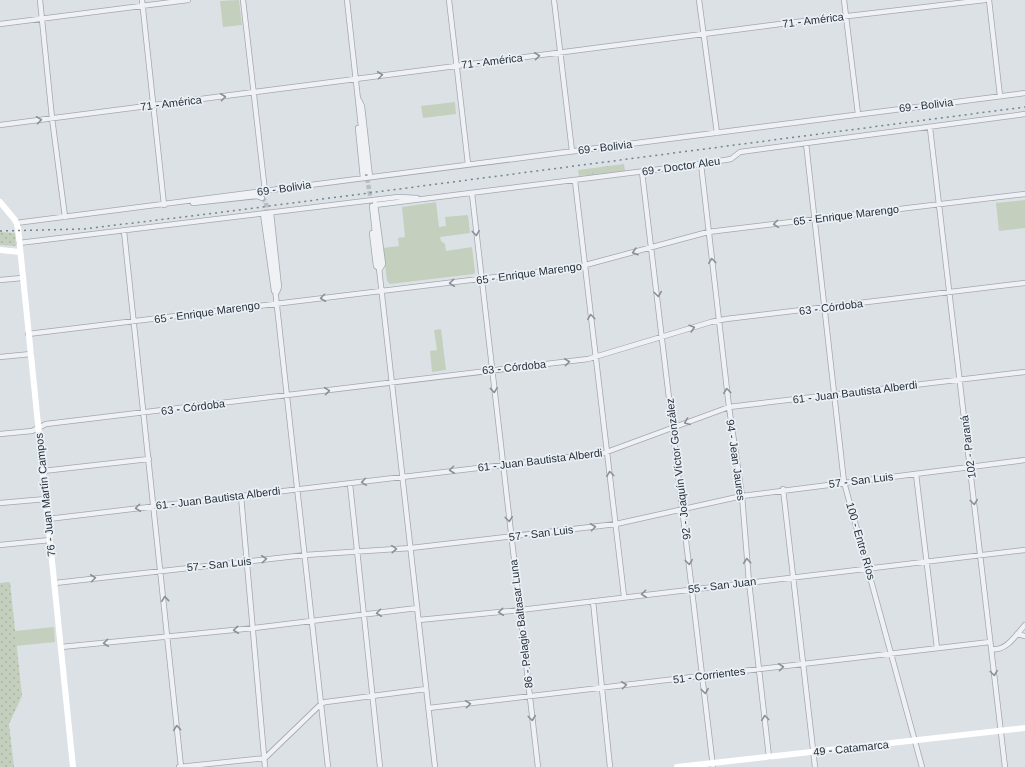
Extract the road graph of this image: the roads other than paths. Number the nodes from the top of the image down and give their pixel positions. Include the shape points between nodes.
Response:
1 (40, 0) edge
2 (188, 0) edge
3 (243, 0) edge
4 (347, 0) edge
5 (448, 0) edge
6 (554, 0) edge
7 (699, 0) edge
8 (844, 0) edge
9 (984, 0) edge
10 (989, 0) edge
11 (142, 3) edge
12 (846, 16) junction
13 (42, 19) junction
14 (0, 24) edge
15 (703, 35) junction
16 (560, 53) junction
17 (456, 66) junction
18 (356, 79) junction
19 (254, 93) junction
20 (1025, 93) edge
21 (1000, 96) junction
22 (358, 97) junction
23 (154, 106) junction
24 (858, 114) junction
25 (1025, 114) edge
26 (52, 118) junction
27 (0, 125) edge
28 (930, 128) junction
29 (717, 133) junction
30 (806, 143) junction
31 (572, 151) junction
32 (468, 164) junction
33 (701, 164) junction
34 (366, 172) tunnel mouth
35 (642, 172) junction
36 (370, 177) junction
37 (363, 178) junction
38 (575, 181) junction
39 (265, 191) junction
40 (472, 194) junction
41 (1025, 194) edge
42 (262, 198) dead end
43 (430, 199) junction
44 (374, 200) junction
45 (368, 201) junction
46 (185, 202) junction
47 (0, 203) edge
48 (940, 204) junction
49 (164, 205) junction
50 (373, 206) junction
51 (267, 214) junction
52 (65, 216) junction
53 (814, 219) junction
54 (16, 223) junction
55 (124, 231) junction
56 (708, 232) junction
57 (19, 243) junction
58 (652, 247) junction
59 (0, 250) edge
60 (20, 252) junction
61 (585, 266) junction
62 (380, 269) junction
63 (22, 278) junction
64 (0, 280) edge
65 (482, 280) junction
66 (1025, 283) edge
67 (382, 291) junction
68 (950, 293) junction
69 (276, 294) junction
70 (278, 303) junction
71 (825, 307) junction
72 (719, 320) junction
73 (134, 322) junction
74 (28, 334) junction
75 (663, 337) junction
76 (30, 354) junction
77 (0, 357) edge
78 (596, 358) junction
79 (492, 370) junction
80 (1025, 372) edge
81 (960, 380) junction
82 (392, 382) junction
83 (835, 394) junction
84 (288, 396) junction
85 (729, 407) junction
86 (144, 413) junction
87 (38, 428) junction
88 (672, 428) junction
89 (0, 434) edge
90 (607, 452) junction
91 (149, 459) junction
92 (1025, 460) edge
93 (502, 464) junction
94 (970, 467) junction
95 (43, 471) junction
96 (916, 474) junction
97 (403, 477) junction
98 (844, 482) junction
99 (350, 484) junction
100 (298, 489) junction
101 (783, 489) junction
102 (241, 496) junction
103 (742, 496) junction
104 (46, 499) junction
105 (0, 503) edge
106 (154, 505) junction
107 (683, 509) junction
108 (48, 519) junction
109 (616, 524) junction
110 (511, 537) junction
111 (50, 540) junction
112 (0, 545) edge
113 (410, 548) junction
114 (1025, 550) edge
115 (356, 552) junction
116 (305, 555) junction
117 (980, 555) junction
118 (248, 561) junction
119 (926, 561) junction
120 (868, 568) junction
121 (161, 570) junction
122 (794, 576) junction
123 (749, 582) junction
124 (55, 583) junction
125 (692, 589) junction
126 (624, 596) junction
127 (593, 601) junction
128 (417, 608) junction
129 (520, 610) junction
130 (364, 614) junction
131 (313, 620) junction
132 (418, 620) junction
133 (1025, 625) edge
134 (254, 628) junction
135 (1017, 634) junction
136 (169, 636) junction
137 (1025, 636) edge
138 (990, 642) junction
139 (61, 647) junction
140 (937, 648) junction
141 (991, 649) junction
142 (892, 654) junction
143 (804, 664) junction
144 (759, 670) junction
145 (703, 676) junction
146 (602, 688) junction
147 (426, 689) junction
148 (373, 696) junction
149 (529, 696) junction
150 (322, 704) junction
151 (429, 708) junction
152 (1025, 728) edge
153 (1001, 730) junction
154 (916, 741) junction
155 (813, 753) junction
156 (769, 757) junction
157 (265, 758) junction
158 (713, 765) edge
159 (73, 767) edge
160 (181, 767) edge
161 (265, 767) edge
162 (328, 767) edge
163 (380, 767) edge
164 (435, 767) edge
165 (538, 767) edge
166 (610, 767) edge
167 (677, 767) edge
168 (815, 767) edge
169 (922, 767) edge
170 (1005, 767) edge

1 - 13 street
2 - 11 street
3 - 19 street
4 - 18 street
5 - 17 street
6 - 16 street
7 - 15 street
8 - 12 street
9 - 12 street, 71 - América
10 - 21 street
11 - 13 street
11 - 23 street
12 - 15 street, 71 - América
12 - 24 street
13 - 14 street
13 - 26 street
15 - 16 street, 71 - América
15 - 29 street
17 -> 16 street, 71 - América
16 - 31 street
18 -> 17 street, 71 - América
17 - 32 street
18 - 19 street, 71 - América
18 - 22 street
23 -> 19 street, 71 - América
19 - 39 street
20 - 21 street, 69 - Bolivia
21 - 24 street, 69 - Bolivia
22 - 34 street
22 - 36 street via 362,106
22 - 37 street via 356,107
23 - 26 street, 71 - América
23 - 49 street
24 - 29 street, 69 - Bolivia
25 - 28 street, 69 - Doctor Aleu
27 -> 26 street, 71 - América
26 - 52 street
28 - 30 street, 69 - Doctor Aleu
28 - 48 street, 102 - Paraná
29 - 31 street, 69 - Bolivia
30 - 33 street, 69 - Doctor Aleu via 740,152 730,158
30 - 53 street, 100 - Entre Ríos
31 - 32 street, 69 - Bolivia
32 - 36 street, 69 - Bolivia
33 - 35 street, 69 - Doctor Aleu
33 - 56 street, 94 - Jean Jaures
35 - 38 street, 69 - Doctor Aleu
35 - 58 street, 92 - Joaquín Víctor González
36 - 37 street, 69 - Bolivia
37 - 39 street, 69 - Bolivia
38 - 40 street, 69 - Doctor Aleu
38 - 61 street
39 - 46 street, 69 - Bolivia
40 - 43 street, 69 - Doctor Aleu
40 -> 65 street, 86 - Pelagio Baltasar Luna
41 - 48 street, 65 - Enrique Marengo
42 - 46 street, 69 - Bolivia via 257,196 201,203
43 - 44 street, 69 - Doctor Aleu via 398,197
43 - 50 street, 69 - Doctor Aleu
44 - 45 street, 69 - Doctor Aleu
44 - 50 street
45 - 51 street, 69 - Doctor Aleu
45 - 62 street via 376,266
46 - 49 street, 69 - Bolivia
47 - 54 main road
48 - 53 street, 65 - Enrique Marengo
48 - 68 street, 102 - Paraná
49 - 52 street, 69 - Bolivia
50 - 62 street
51 - 55 street, 69 - Doctor Aleu
51 - 69 street via 273,289
51 - 69 street via 279,287
52 - 54 street, 69 - Bolivia
53 -> 56 street, 65 - Enrique Marengo
53 - 71 street, 100 - Entre Ríos
54 - 57 main road, 76 - Juan Martín Campos
55 - 57 street, 69 - Doctor Aleu
55 - 73 street
56 - 58 street, 65 - Enrique Marengo
72 -> 56 street, 94 - Jean Jaures
57 - 60 main road, 76 - Juan Martín Campos
58 -> 61 street, 65 - Enrique Marengo
58 -> 75 street, 92 - Joaquín Víctor González
59 - 60 main road
60 - 63 main road, 76 - Juan Martín Campos
61 - 65 street, 65 - Enrique Marengo
78 -> 61 street
62 - 67 street
63 - 64 street
63 - 74 main road, 76 - Juan Martín Campos
65 -> 67 street, 65 - Enrique Marengo
65 - 79 street, 86 - Pelagio Baltasar Luna
66 - 68 street, 63 - Córdoba
67 -> 70 street, 65 - Enrique Marengo
67 - 82 street
68 - 71 street, 63 - Córdoba
68 - 81 street, 102 - Paraná
69 - 70 street
70 - 73 street, 65 - Enrique Marengo
70 - 84 street
71 - 72 street, 63 - Córdoba
71 - 83 street, 100 - Entre Ríos
75 -> 72 street, 63 - Córdoba
85 -> 72 street, 94 - Jean Jaures
73 - 74 street, 65 - Enrique Marengo
73 - 86 street
74 - 76 main road, 76 - Juan Martín Campos
75 - 78 street, 63 - Córdoba
75 - 88 street, 92 - Joaquín Víctor González
76 - 77 street
76 - 87 main road, 76 - Juan Martín Campos
79 -> 78 street, 63 - Córdoba
78 - 90 street
79 - 82 street, 63 - Córdoba
79 -> 93 street, 86 - Pelagio Baltasar Luna
80 - 81 street, 61 - Juan Bautista Alberdi
81 - 83 street, 61 - Juan Bautista Alberdi
81 - 94 street, 102 - Paraná
84 -> 82 street, 63 - Córdoba
82 - 97 street
83 - 85 street, 61 - Juan Bautista Alberdi
83 - 98 street, 100 - Entre Ríos
84 - 86 street, 63 - Córdoba
84 - 100 street
85 -> 88 street, 61 - Juan Bautista Alberdi
85 - 103 street, 94 - Jean Jaures
86 - 87 street, 63 - Córdoba via 46,424
86 - 91 street
87 - 89 street, 63 - Córdoba via 32,431
87 - 95 main road, 76 - Juan Martín Campos
88 - 90 street, 61 - Juan Bautista Alberdi
88 - 107 street, 92 - Joaquín Víctor González
90 - 93 street, 61 - Juan Bautista Alberdi
109 -> 90 street
91 - 95 street
91 - 106 street
92 - 94 street, 57 - San Luis
93 -> 97 street, 61 - Juan Bautista Alberdi
93 -> 110 street, 86 - Pelagio Baltasar Luna
94 - 96 street, 57 - San Luis
94 -> 117 street, 102 - Paraná
95 - 104 main road, 76 - Juan Martín Campos
96 - 98 street, 57 - San Luis
96 - 119 street
97 -> 99 street, 61 - Juan Bautista Alberdi
97 - 113 street
98 - 101 street, 57 - San Luis
98 - 120 street, 100 - Entre Ríos
99 - 100 street, 61 - Juan Bautista Alberdi
99 - 115 street
100 - 102 street, 61 - Juan Bautista Alberdi
100 - 116 street
101 - 103 street, 57 - San Luis
101 - 122 street
102 - 106 street, 61 - Juan Bautista Alberdi
102 - 118 street
103 - 107 street, 57 - San Luis
123 -> 103 street, 94 - Jean Jaures
104 - 105 street
104 - 108 main road, 76 - Juan Martín Campos
106 -> 108 street, 61 - Juan Bautista Alberdi
106 - 121 street
107 - 109 street, 57 - San Luis
107 -> 125 street, 92 - Joaquín Víctor González
108 - 111 main road, 76 - Juan Martín Campos
110 -> 109 street, 57 - San Luis
109 - 126 street
110 - 113 street, 57 - San Luis
110 - 129 street, 86 - Pelagio Baltasar Luna
111 - 112 street
111 - 124 main road, 76 - Juan Martín Campos
115 -> 113 street, 57 - San Luis
113 - 128 street
114 - 117 street, 55 - San Juan
115 - 116 street, 57 - San Luis
115 - 130 street
118 -> 116 street, 57 - San Luis
116 - 131 street
117 - 119 street, 55 - San Juan
117 - 138 street, 102 - Paraná
118 - 121 street, 57 - San Luis
118 - 134 street
119 - 120 street, 55 - San Juan
119 - 140 street
120 - 122 street, 55 - San Juan
120 - 142 street, 100 - Entre Ríos
124 -> 121 street, 57 - San Luis
136 -> 121 street
122 - 123 street, 55 - San Juan
122 - 143 street
123 - 125 street, 55 - San Juan
123 - 144 street, 94 - Jean Jaures
124 - 139 main road, 76 - Juan Martín Campos
125 -> 126 street, 55 - San Juan
125 - 145 street, 92 - Joaquín Víctor González
126 - 127 street, 55 - San Juan
127 - 129 street, 55 - San Juan
127 - 146 street
128 -> 130 street
128 - 132 street
129 -> 132 street, 55 - San Juan
129 - 149 street, 86 - Pelagio Baltasar Luna
130 - 131 street
130 - 148 street
131 - 134 street
131 - 150 street
132 - 147 street
133 - 135 street
134 -> 136 street
134 - 157 street
135 - 137 street
135 - 141 street via 1004,647
136 -> 139 street
160 -> 136 street
138 - 140 street, 51 - Corrientes
138 - 141 street, 102 - Paraná
139 - 159 main road, 76 - Juan Martín Campos
140 - 142 street, 51 - Corrientes
141 -> 153 street, 102 - Paraná
142 - 143 street, 51 - Corrientes
142 - 154 street, 100 - Entre Ríos
144 -> 143 street, 51 - Corrientes
143 - 155 street
144 - 145 street, 51 - Corrientes
156 -> 144 street, 94 - Jean Jaures
146 -> 145 street, 51 - Corrientes
145 -> 158 street, 92 - Joaquín Víctor González
146 - 149 street, 51 - Corrientes
146 - 166 street
147 - 148 street
147 - 151 street
148 - 150 street
148 - 163 street
151 -> 149 street, 51 - Corrientes
149 -> 165 street, 86 - Pelagio Baltasar Luna
150 - 157 street
150 - 162 street
151 - 164 street
152 - 153 main road, 49 - Catamarca
153 - 154 main road, 49 - Catamarca
153 - 170 street, 102 - Paraná
154 - 155 main road, 49 - Catamarca
154 - 169 street, 100 - Entre Ríos
155 - 156 main road, 49 - Catamarca
155 - 168 street
156 - 158 main road, 49 - Catamarca
157 - 160 street
157 - 161 street
158 - 167 main road, 49 - Catamarca

